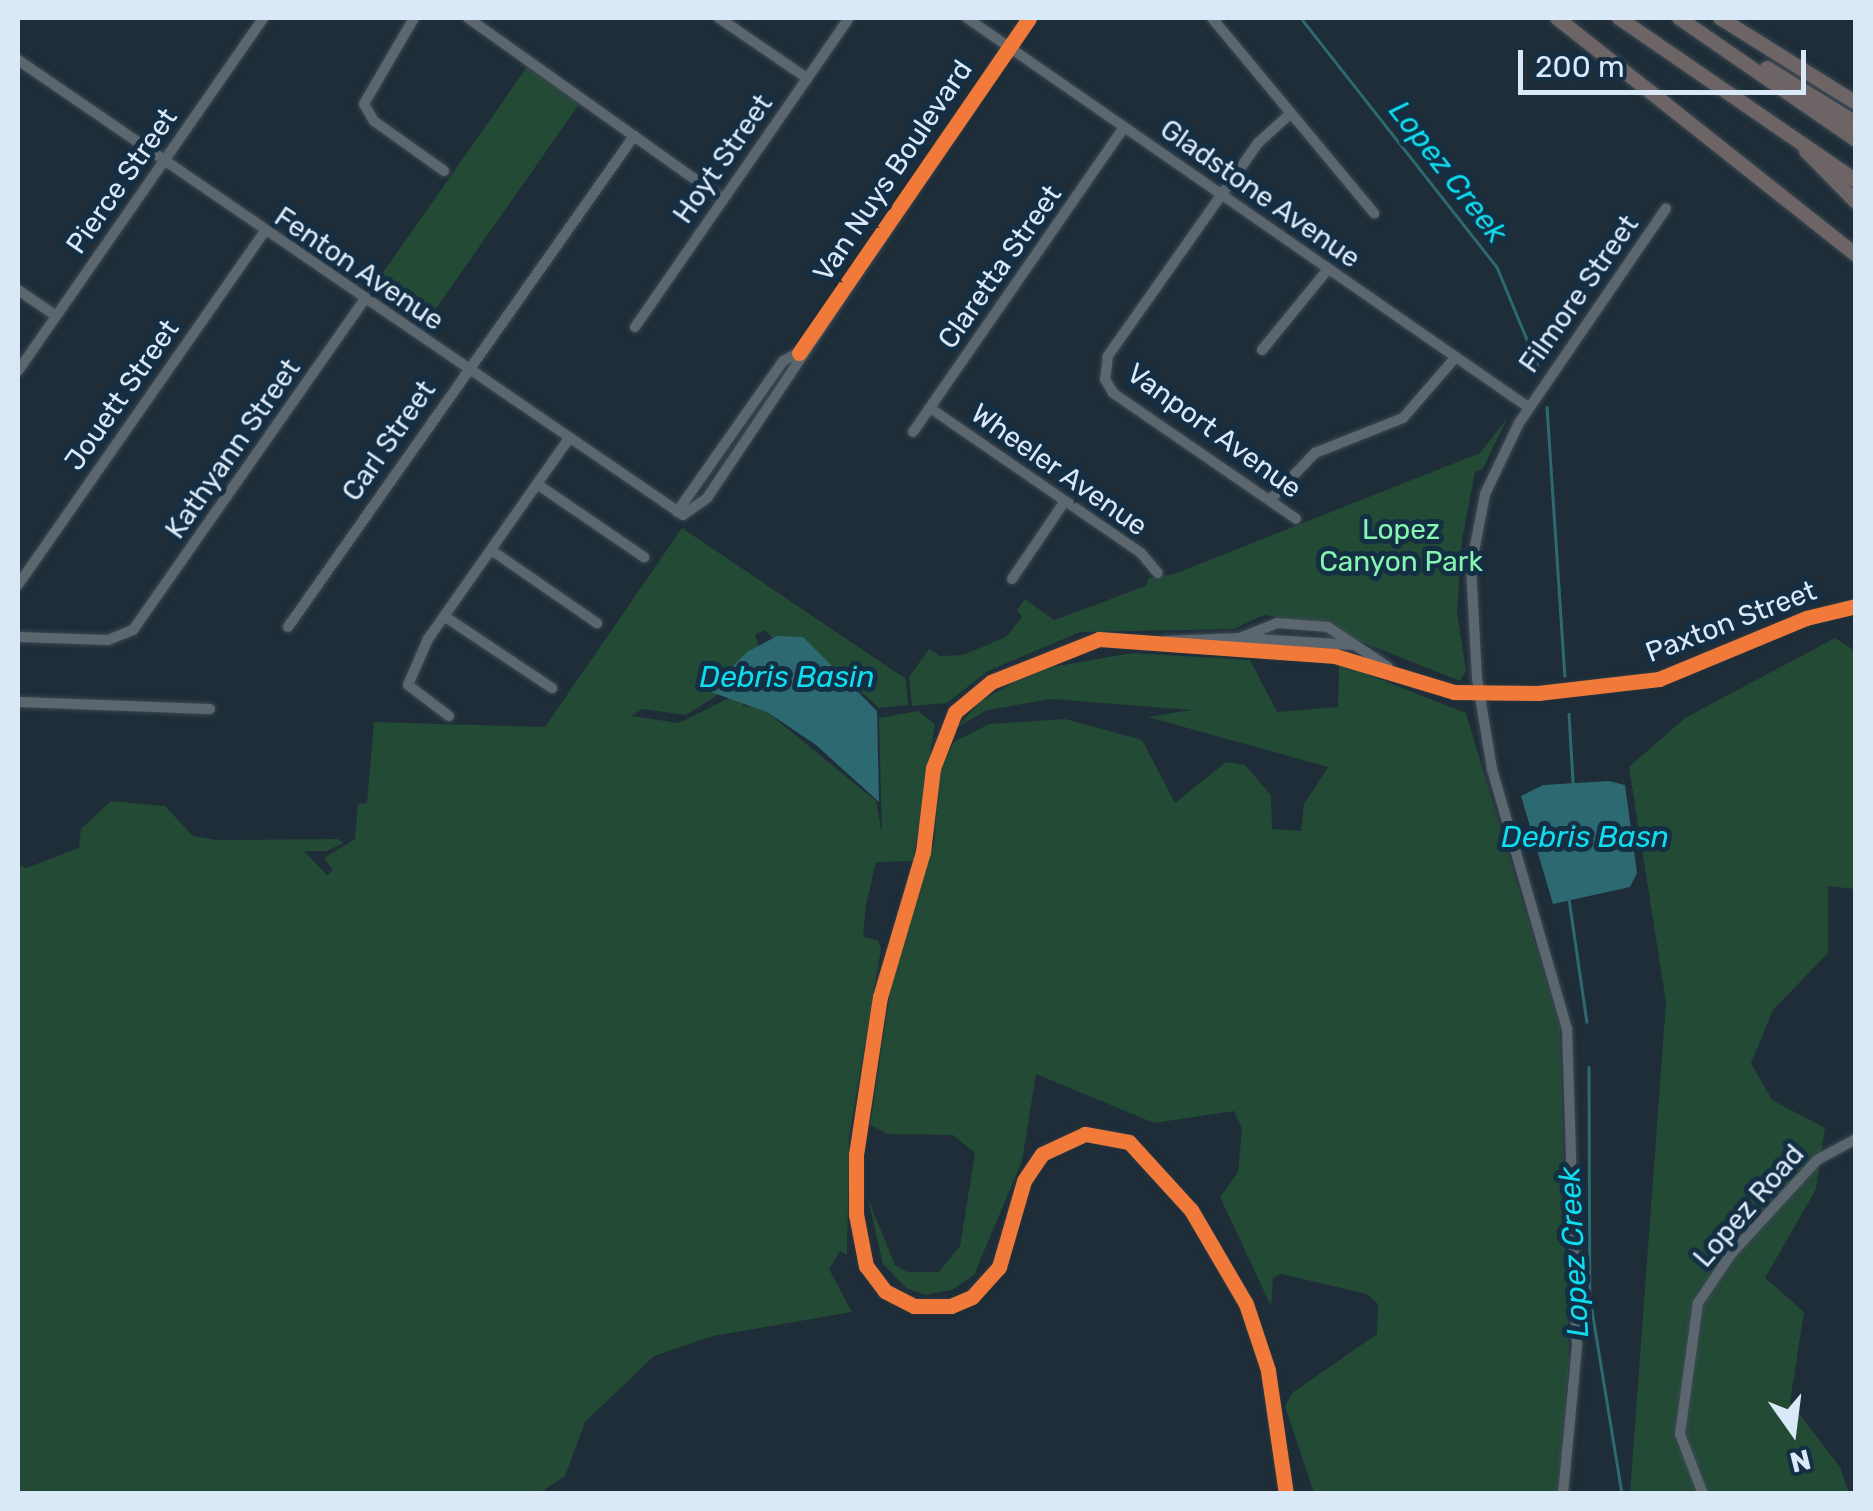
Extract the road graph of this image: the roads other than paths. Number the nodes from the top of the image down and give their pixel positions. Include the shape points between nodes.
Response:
1 (263, 18) edge
2 (414, 18) edge
3 (468, 18) edge
4 (719, 18) edge
5 (849, 18) edge
6 (967, 18) edge
7 (1030, 18) edge
8 (1212, 18) edge
9 (1557, 18) edge
10 (1619, 18) edge
11 (1682, 18) edge
12 (1720, 18) edge
13 (1009, 47) junction
14 (18, 60) edge
15 (807, 78) junction
16 (1856, 103) edge
17 (1290, 113) junction
18 (1856, 123) edge
19 (1124, 127) junction
20 (634, 136) junction
21 (1856, 140) edge
22 (1800, 142) junction
23 (163, 161) junction
24 (444, 171) dead end
25 (1856, 181) edge
26 (1221, 195) junction
27 (723, 199) junction
28 (1856, 202) edge
29 (1666, 208) dead end
30 (1374, 213) dead end
31 (264, 232) junction
32 (1856, 255) edge
33 (1328, 269) junction
34 (18, 290) edge
35 (364, 300) junction
36 (56, 316) junction
37 (635, 327) dead end
38 (1262, 350) dead end
39 (800, 353) junction
40 (1456, 358) junction
41 (466, 370) junction
42 (18, 371) edge
43 (750, 406) junction
44 (1528, 406) junction
45 (930, 408) junction
46 (763, 416) junction
47 (913, 432) dead end
48 (568, 440) junction
49 (538, 484) junction
50 (1270, 500) junction
51 (1066, 501) junction
52 (677, 512) junction
53 (1296, 519) dead end
54 (490, 550) junction
55 (644, 557) dead end
56 (1158, 574) dead end
57 (1012, 578) dead end
58 (18, 585) edge
59 (1856, 606) edge
60 (444, 616) junction
61 (597, 623) dead end
62 (288, 627) dead end
63 (18, 637) edge
64 (1240, 638) junction
65 (1164, 641) junction
66 (1354, 645) junction
67 (1388, 668) junction
68 (552, 688) dead end
69 (1480, 695) junction
70 (18, 702) edge
71 (210, 710) dead end
72 (449, 716) dead end
73 (1856, 1139) edge
74 (1286, 1494) edge
75 (1563, 1494) edge
76 (1704, 1494) edge

1 - 23 street, Pierce Street
2 - 24 street via 364,104 374,121
3 - 20 street
4 - 15 street
5 - 15 street, Hoyt Street
6 - 13 street, Gladstone Avenue
7 - 13 street, Van Nuys Boulevard
8 - 17 street
9 - 32 highway
10 - 22 highway
11 - 18 highway
11 - 21 highway
12 - 16 highway
13 - 19 street, Gladstone Avenue
13 - 39 street, Van Nuys Boulevard
14 - 23 street, Fenton Avenue
15 - 27 street, Hoyt Street
17 - 26 street via 1258,143
17 - 30 street
19 - 26 street, Gladstone Avenue
19 - 45 street, Claretta Street
20 - 27 street
20 - 41 street, Carl Street
22 - 25 highway
22 - 28 highway
23 - 31 street, Fenton Avenue
23 - 36 street, Pierce Street
26 - 33 street, Gladstone Avenue
26 - 50 street, Vanport Avenue via 1108,356 1105,379 1113,393
27 - 37 street, Hoyt Street
29 - 44 street, Filmore Street
31 - 35 street, Fenton Avenue
31 - 58 street, Jouett Street
33 - 38 street via 1278,339
33 - 40 street, Gladstone Avenue
34 - 36 street
35 - 41 street, Fenton Avenue
35 - 63 street, Kathyann Street via 126,637
36 - 42 street, Pierce Street
39 - 43 street, Van Nuys Boulevard via 782,361
39 - 46 street, Van Nuys Boulevard
40 - 44 street, Gladstone Avenue
40 - 50 street via 1403,418 1315,454
41 - 48 street, Fenton Avenue
41 - 62 street, Carl Street
43 - 46 street
43 - 52 street, Van Nuys Boulevard
44 - 69 street, Filmore Street via 1491,480 1473,540 1470,608
45 - 47 street, Claretta Street
45 - 51 street, Wheeler Avenue
46 - 52 street, Van Nuys Boulevard via 708,498 688,515
48 - 49 street
48 - 52 street, Fenton Avenue
49 - 54 street
49 - 55 street
50 - 53 street, Vanport Avenue
51 - 56 street, Wheeler Avenue via 1140,553
51 - 57 street
54 - 60 street
54 - 61 street
59 - 69 street, Paxton Street via 1806,618 1659,679
60 - 68 street
60 - 72 street via 408,685
64 - 65 street
64 - 66 street
64 - 66 street via 1265,624 1294,624 1335,629
65 - 67 street via 1186,650 1336,656
65 - 74 street via 1118,638 1074,646 991,682 952,718 933,768 923,852 880,997 856,1155 859,1242 866,1266 885,1291 914,1306 951,1306 972,1297 999,1267 1024,1180 1042,1154 1085,1134 1128,1142 1191,1210 1246,1304 1268,1370
66 - 67 street
67 - 69 street, Paxton Street via 1445,690
69 - 75 street, Filmore Street via 1500,799 1567,1029 1577,1346
70 - 71 street
73 - 76 street, Lopez Road via 1816,1160 1731,1254 1698,1303 1680,1434

